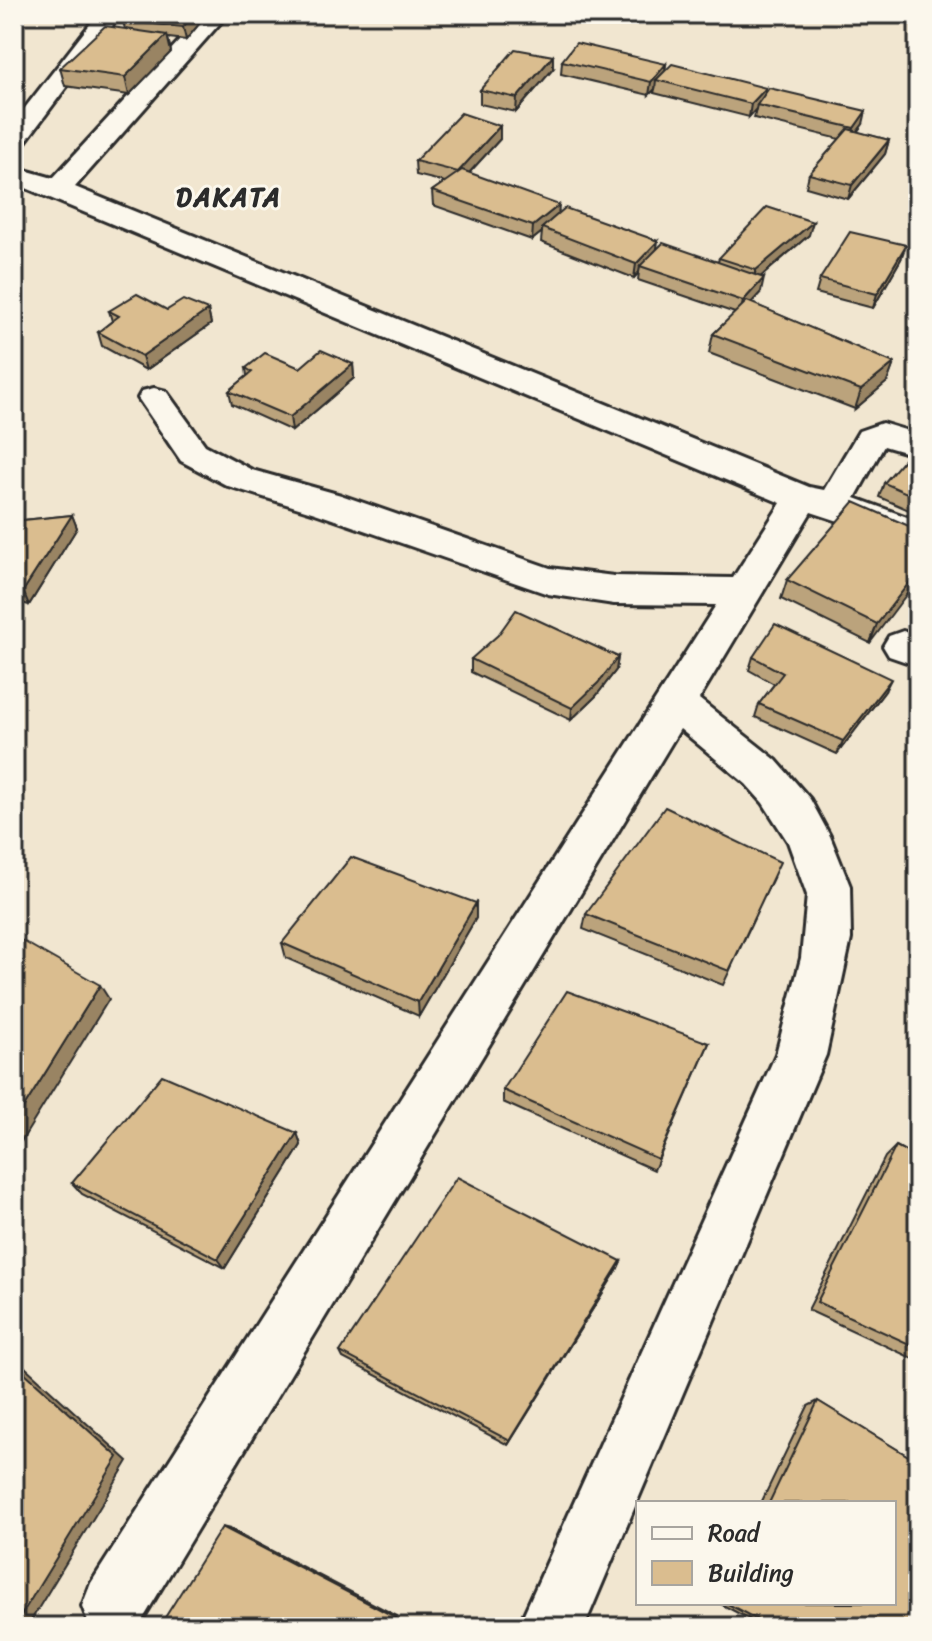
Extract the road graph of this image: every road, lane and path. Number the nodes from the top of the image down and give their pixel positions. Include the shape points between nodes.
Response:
1 (110, 14) edge
2 (217, 14) edge
3 (16, 134) edge
4 (14, 175) edge
5 (58, 189) junction
6 (154, 398) dead end
7 (918, 445) edge
8 (818, 501) junction
9 (918, 534) edge
10 (744, 592) junction
11 (675, 703) junction
12 (114, 1606) dead end
13 (551, 1627) edge

1 - 3 street
2 - 5 street
4 - 5 street
5 - 8 street
6 - 10 street via 193,453 240,478 548,581 614,590
7 - 8 street via 882,434 871,439
8 - 9 street
8 - 10 street
10 - 11 street
11 - 12 street
11 - 13 street via 786,796 814,848 831,896 823,972 801,1055

